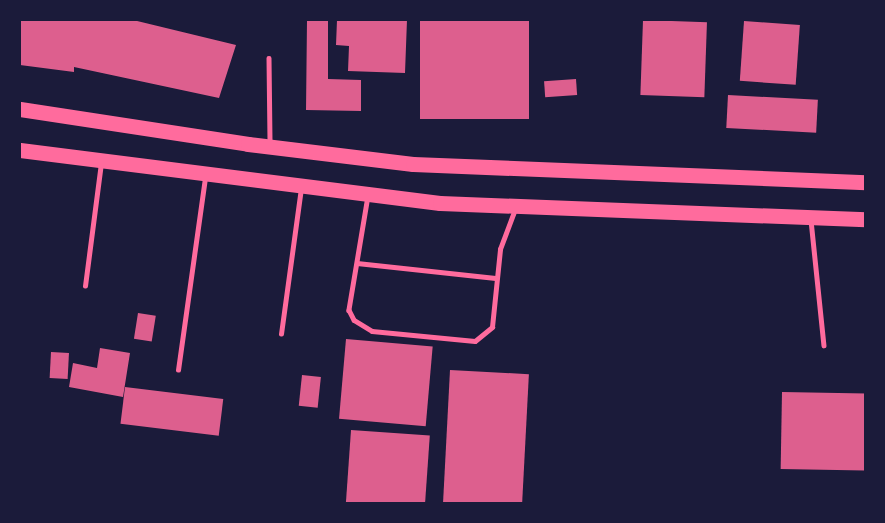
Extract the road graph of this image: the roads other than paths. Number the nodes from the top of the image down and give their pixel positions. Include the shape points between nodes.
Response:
1 (269, 58) dead end
2 (20, 109) edge
3 (270, 147) junction
4 (20, 150) edge
5 (101, 160) junction
6 (205, 175) junction
7 (866, 182) edge
8 (302, 188) junction
9 (368, 196) junction
10 (516, 207) junction
11 (810, 218) junction
12 (866, 219) edge
13 (357, 263) junction
14 (495, 278) junction
15 (85, 286) dead end
16 (281, 334) dead end
17 (824, 345) dead end
18 (178, 370) dead end

1 - 3 lane
2 - 3 main road
3 - 7 main road via 413,164
4 - 5 main road
5 - 6 main road
5 - 15 lane
6 - 8 main road
6 - 18 lane
8 - 9 main road
8 - 16 lane
9 - 10 main road
9 - 13 lane
10 - 11 main road
10 - 14 lane via 500,249
11 - 12 main road
11 - 17 lane
13 - 14 lane
13 - 14 lane via 350,310 359,326 372,331 483,339 492,327

